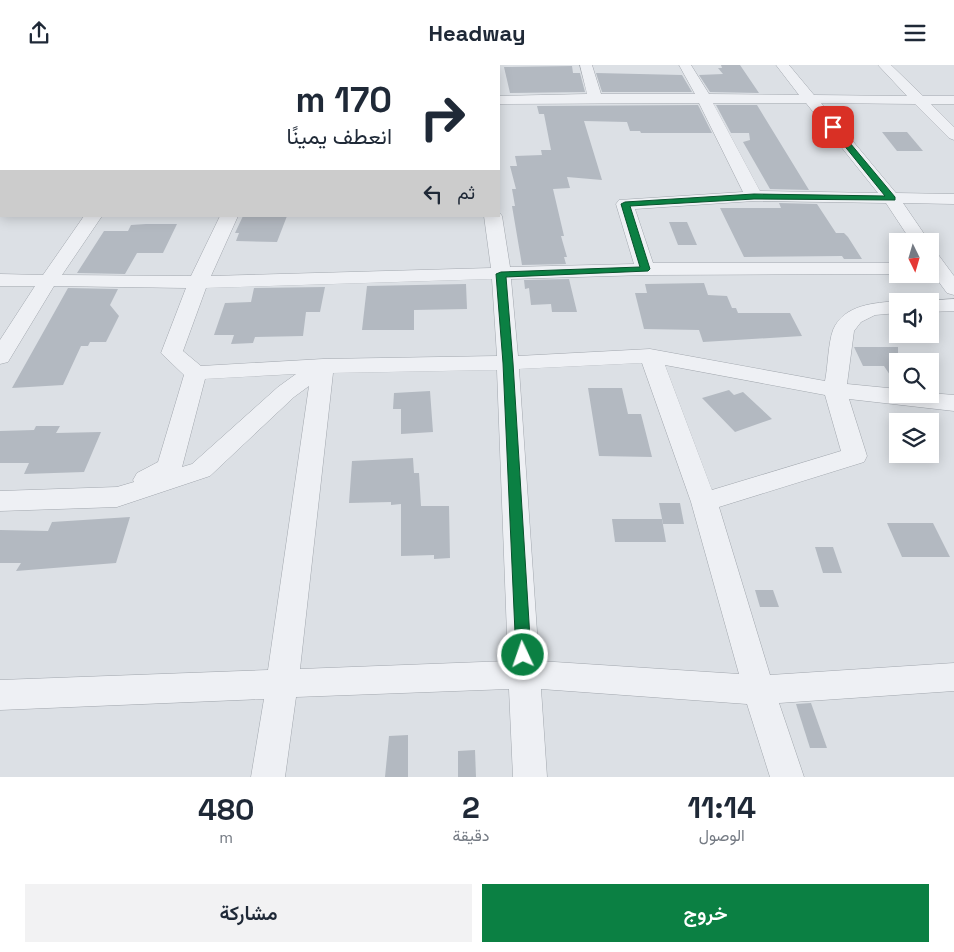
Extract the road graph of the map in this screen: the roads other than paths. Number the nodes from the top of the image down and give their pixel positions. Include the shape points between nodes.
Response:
1 (586, 65) edge
2 (685, 65) edge
3 (782, 65) edge
4 (884, 65) edge
5 (594, 98) junction
6 (704, 98) junction
7 (809, 98) junction
8 (917, 99) junction
9 (500, 100) edge
10 (954, 100) edge
11 (951, 129) edge
12 (754, 196) junction
13 (892, 199) junction
14 (954, 199) edge
15 (92, 217) edge
16 (230, 217) edge
17 (492, 217) edge
18 (915, 233) edge
19 (939, 267) edge
20 (645, 269) junction
21 (889, 269) edge
22 (501, 274) junction
23 (0, 280) edge
24 (48, 281) junction
25 (198, 281) junction
26 (954, 289) edge
27 (954, 305) edge
28 (939, 306) edge
29 (889, 308) edge
30 (0, 357) edge
31 (650, 357) junction
32 (508, 363) junction
33 (323, 366) junction
34 (196, 373) junction
35 (835, 390) junction
36 (954, 403) edge
37 (117, 497) junction
38 (0, 501) edge
39 (704, 502) junction
40 (524, 674) junction
41 (954, 677) edge
42 (282, 684) junction
43 (759, 690) junction
44 (0, 695) edge
45 (268, 777) edge
46 (530, 777) edge
47 (787, 777) edge

1 - 5 street
2 - 6 street
3 - 7 street
4 - 8 street
5 - 6 street
5 - 9 street
6 - 7 street
6 - 12 street
7 - 8 street
7 - 13 street
8 - 10 street
8 - 11 street
12 - 13 street
12 - 20 street via 625,204
13 - 14 street
13 - 18 street
15 - 24 street
16 - 25 street
17 - 22 street
19 - 26 street
20 - 21 street
20 - 22 street
22 - 25 street
22 - 32 street
23 - 24 street
24 - 25 street
24 - 30 street
25 - 34 street via 172,353
27 - 28 street
29 - 35 street via 871,309 854,318 844,330
31 - 32 street
31 - 35 street
31 - 39 street
32 - 33 street
32 - 40 street
33 - 34 street
33 - 37 street via 286,393 200,470
33 - 42 street
34 - 37 street via 169,467
35 - 36 street
35 - 39 street via 855,457
37 - 38 street
39 - 43 street
40 - 42 street
40 - 43 street
40 - 46 street
41 - 43 street
42 - 44 street
42 - 45 street
43 - 47 street

